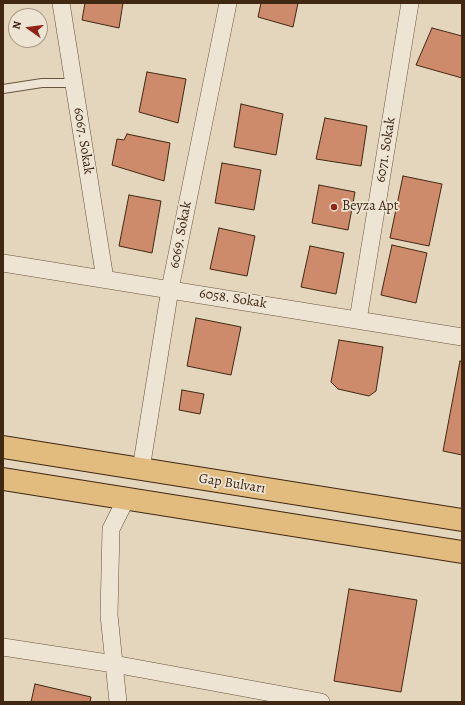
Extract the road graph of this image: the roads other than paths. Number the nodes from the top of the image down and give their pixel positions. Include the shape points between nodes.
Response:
1 (61, 3) edge
2 (228, 3) edge
3 (410, 3) edge
4 (74, 83) junction
5 (3, 89) edge
6 (3, 263) edge
7 (105, 279) junction
8 (170, 289) junction
9 (358, 320) junction
10 (462, 337) edge
11 (3, 447) edge
12 (141, 469) junction
13 (3, 479) edge
14 (126, 499) junction
15 (462, 520) edge
16 (462, 552) edge
17 (3, 647) edge
18 (114, 664) junction
19 (118, 702) edge
20 (321, 702) edge

1 - 4 street, 6067. Sokak
2 - 8 street, 6069. Sokak
3 - 9 street, 6071. Sokak
4 - 5 lane via 42,82
4 - 7 street, 6067. Sokak
6 - 7 street, 6058. Sokak
7 - 8 street, 6058. Sokak
8 - 9 street, 6058. Sokak
8 - 12 street, 6069. Sokak
9 - 10 street, 6058. Sokak
11 - 12 highway, Gap Bulvarı
12 - 15 highway, Gap Bulvarı
13 - 14 highway
14 - 16 highway
14 - 18 street via 111,529 109,615
17 - 18 street
18 - 19 street
18 - 20 street

